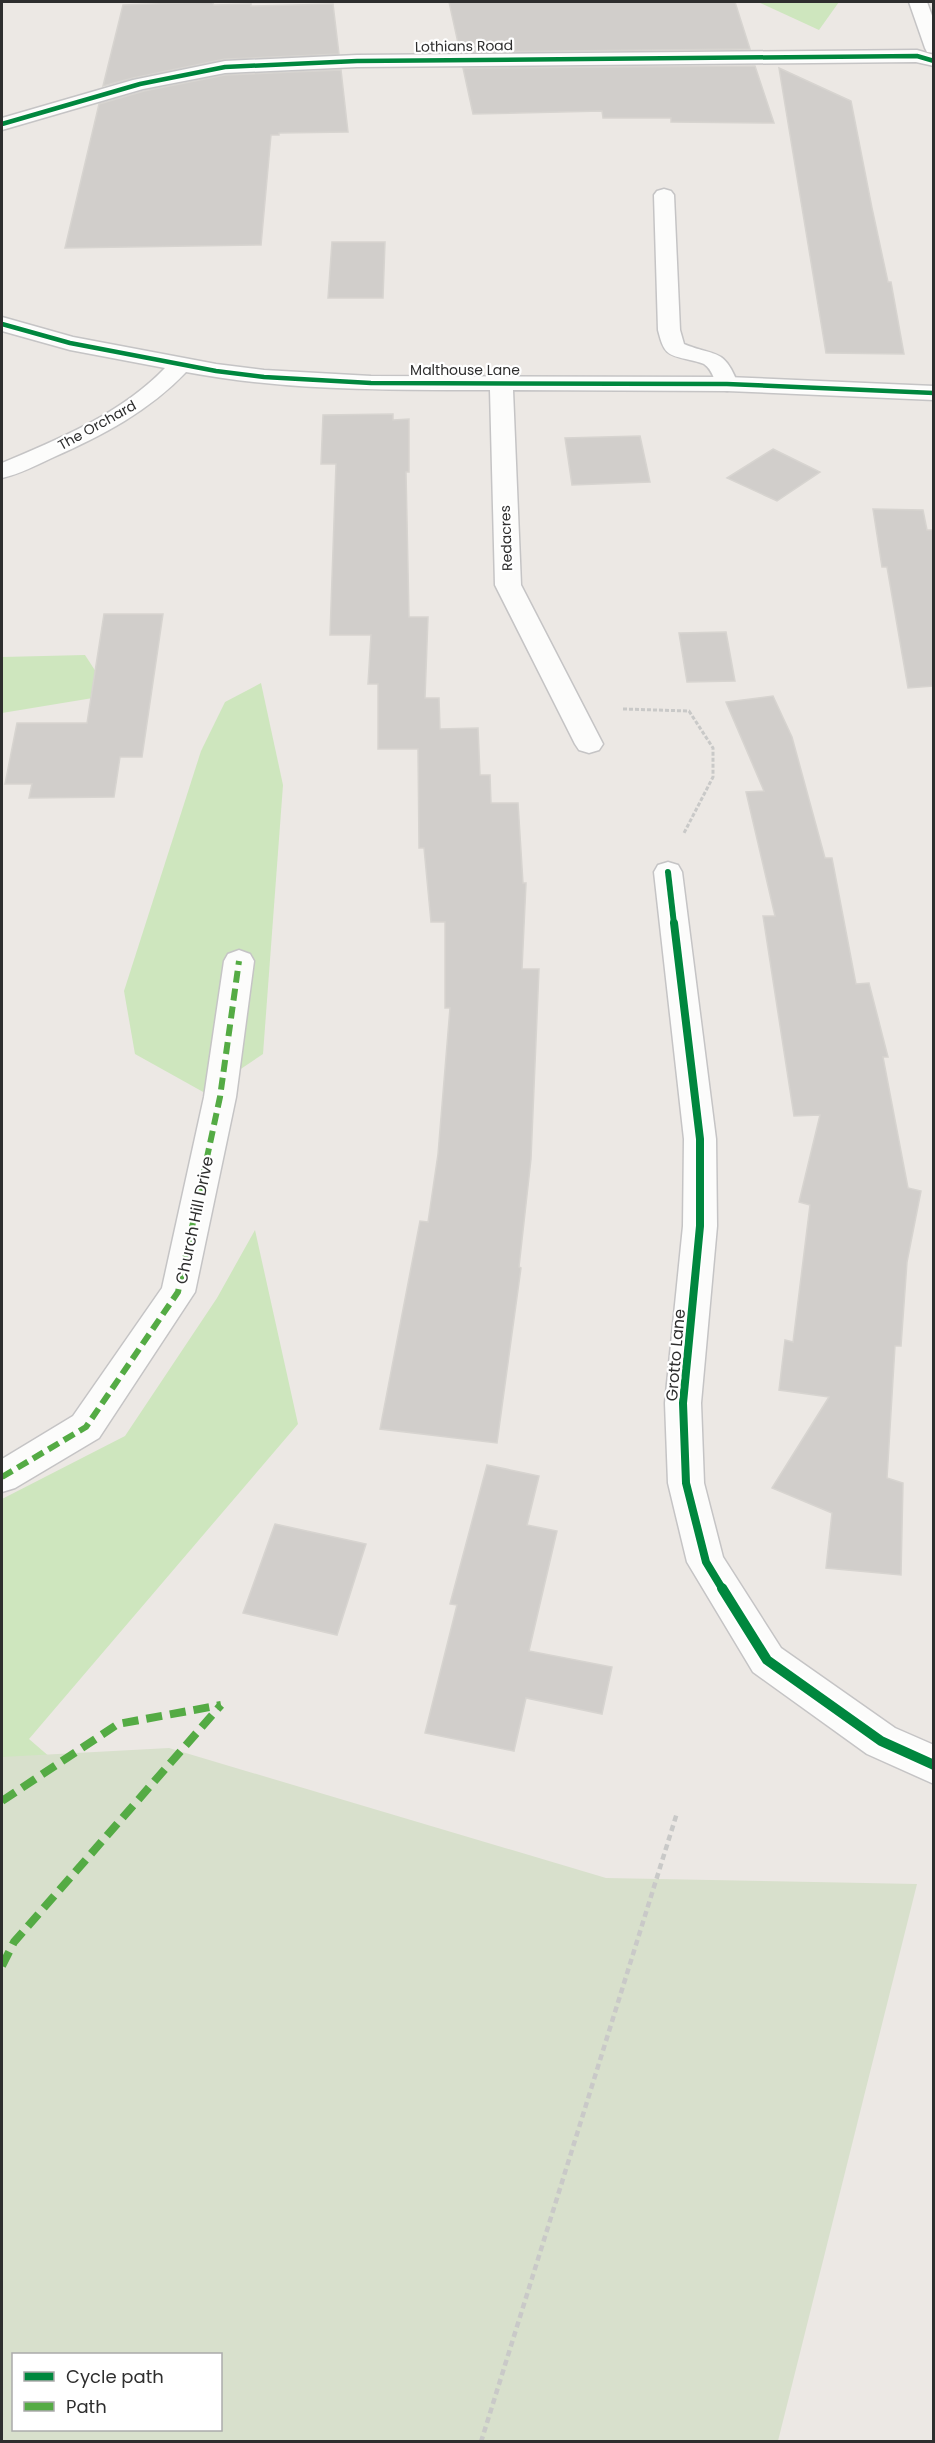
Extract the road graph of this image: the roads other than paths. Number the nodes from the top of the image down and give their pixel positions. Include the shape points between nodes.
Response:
1 (918, 2) edge
2 (933, 48) edge
3 (933, 61) edge
4 (2, 124) edge
5 (664, 195) dead end
6 (2, 324) edge
7 (182, 363) junction
8 (501, 384) junction
9 (727, 384) junction
10 (933, 393) edge
11 (2, 471) edge
12 (589, 744) dead end
13 (668, 872) road end
14 (239, 961) dead end
15 (2, 1477) edge
16 (933, 1766) edge

1 - 2 street
3 - 4 street, Lothians Road via 917,56 273,63 181,74
5 - 9 street via 669,330 674,348 711,358 719,364
6 - 7 street, Malthouse Lane via 70,343
7 - 8 street, Malthouse Lane via 264,377
7 - 11 street, The Orchard via 149,395 122,412 53,450
8 - 9 street, Malthouse Lane
8 - 12 street, Redacres via 508,585
9 - 10 street, Malthouse Lane
13 - 16 street, Grotto Lane via 700,1140 700,1226 683,1403 686,1483 706,1562 767,1660 881,1741
14 - 15 street, Church Hill Drive via 220,1097 178,1292 86,1427

